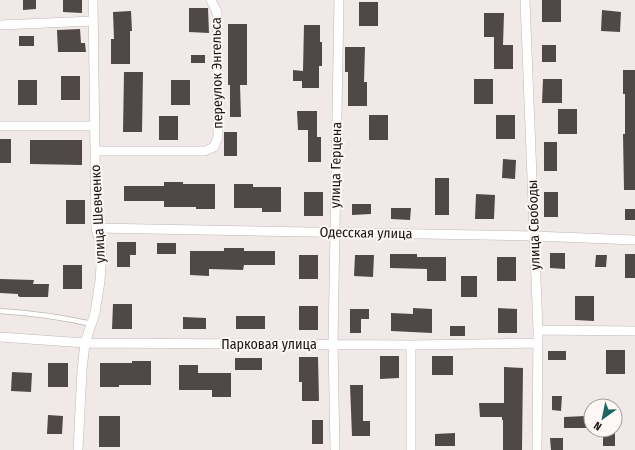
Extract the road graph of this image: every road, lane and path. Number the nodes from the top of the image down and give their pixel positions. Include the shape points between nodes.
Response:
1 (93, 0) edge
2 (211, 0) edge
3 (339, 0) edge
4 (525, 0) edge
5 (93, 21) junction
6 (0, 25) edge
7 (0, 126) edge
8 (95, 126) junction
9 (95, 151) junction
10 (96, 228) junction
11 (334, 233) junction
12 (534, 236) junction
13 (635, 240) edge
14 (0, 311) edge
15 (92, 324) junction
16 (538, 330) junction
17 (635, 331) edge
18 (0, 337) edge
19 (86, 343) junction
20 (538, 343) junction
21 (333, 344) junction
22 (411, 345) junction
23 (78, 450) edge
24 (335, 450) edge
25 (411, 450) edge
26 (537, 450) edge

1 - 5 street, улица Шевченко
2 - 9 street, переулок Энгельса via 217,12 218,136 214,147 205,151
3 - 11 street, улица Герцена
4 - 12 street, улица Свободы
5 - 6 street
5 - 8 street, улица Шевченко
7 - 8 street
8 - 9 street, улица Шевченко
9 - 10 street, улица Шевченко
10 - 11 street, Одесская улица
10 - 15 street, улица Шевченко via 102,250 100,281
11 - 12 street, Одесская улица
11 - 21 street, улица Герцена
12 - 13 street, Одесская улица
12 - 16 street, улица Свободы
14 - 15 lane via 25,312
15 - 19 street, улица Шевченко
16 - 17 street
16 - 20 street, улица Свободы
18 - 19 street, Парковая улица
19 - 21 street, Парковая улица
19 - 23 street, улица Шевченко
20 - 22 street, Парковая улица
20 - 26 street, улица Свободы
21 - 22 street, Парковая улица
21 - 24 street, улица Герцена
22 - 25 street

